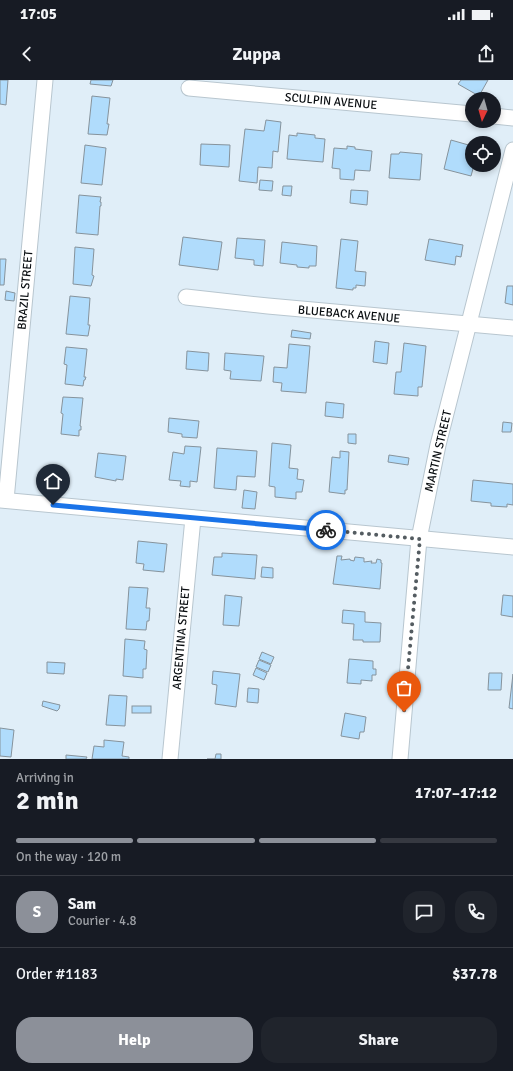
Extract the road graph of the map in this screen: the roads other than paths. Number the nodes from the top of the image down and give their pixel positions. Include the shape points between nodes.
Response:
1 (45, 80) edge
2 (190, 88) dead end
3 (465, 113) edge
4 (501, 117) edge
5 (513, 118) edge
6 (513, 150) edge
7 (186, 297) dead end
8 (469, 324) junction
9 (513, 328) edge
10 (3, 500) edge
11 (192, 518) junction
12 (420, 539) junction
13 (513, 547) edge
14 (170, 759) edge
15 (400, 759) edge

1 - 10 street, BRAZIL STREET
2 - 3 street, SCULPIN AVENUE
4 - 5 street
6 - 8 street, MARTIN STREET
7 - 8 street, BLUEBACK AVENUE
8 - 9 street, BLUEBACK AVENUE
8 - 12 street, MARTIN STREET via 438,445
10 - 11 street
11 - 12 street
11 - 14 street, ARGENTINA STREET
12 - 13 street
12 - 15 street, MARTIN STREET

